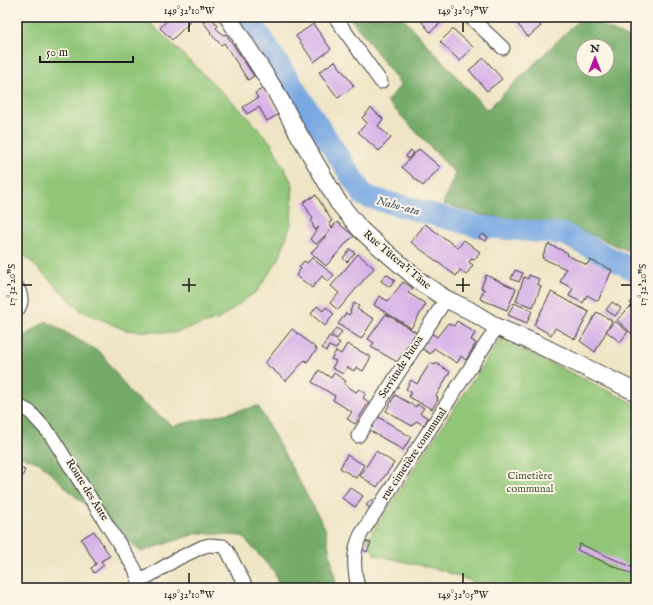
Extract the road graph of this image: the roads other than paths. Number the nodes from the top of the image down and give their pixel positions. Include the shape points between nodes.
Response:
1 (228, 17) edge
2 (335, 17) edge
3 (470, 17) edge
4 (503, 48) dead end
5 (381, 82) dead end
6 (17, 287) edge
7 (446, 299) junction
8 (17, 311) edge
9 (497, 328) junction
10 (636, 392) edge
11 (17, 405) edge
12 (358, 436) dead end
13 (140, 585) edge
14 (245, 585) dead end
15 (358, 588) edge

1 - 7 street, Rue Tūtera'i Tāne via 276,92 338,202 381,249
2 - 5 street
3 - 4 street
6 - 8 street via 22,296
7 - 9 street, Rue Tūtera'i Tāne
7 - 12 street, Servitude Putoa
9 - 10 street, Rue Tūtera'i Tāne via 536,343
9 - 15 street, rue cimetière communal via 361,534 354,558
11 - 13 street, Route des Aute via 30,412 50,434 127,554
13 - 14 street via 177,559 208,545 222,546 228,550

